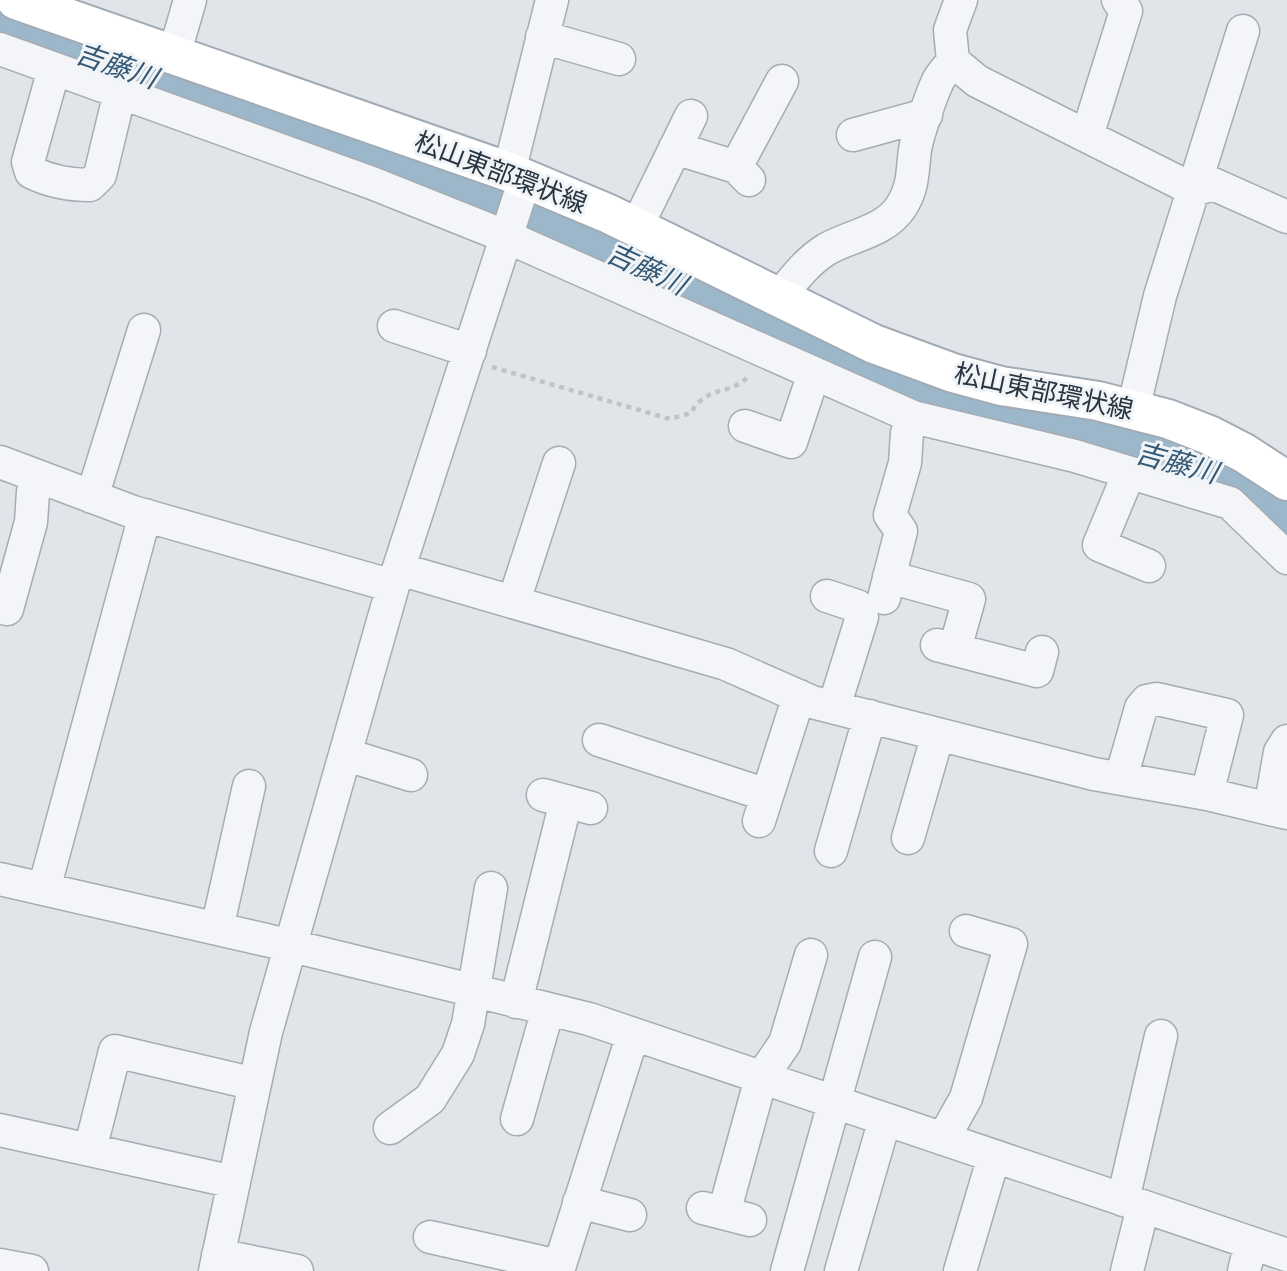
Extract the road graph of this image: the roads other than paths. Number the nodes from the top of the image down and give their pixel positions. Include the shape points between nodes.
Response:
1 (16, 0) edge
2 (190, 0) edge
3 (961, 0) edge
4 (1118, 0) edge
5 (545, 2) edge
6 (1243, 32) dead end
7 (542, 37) junction
8 (124, 42) junction
9 (0, 49) edge
10 (174, 55) junction
11 (619, 59) dead end
12 (953, 61) junction
13 (54, 69) junction
14 (782, 81) dead end
15 (114, 87) junction
16 (691, 116) dead end
17 (926, 116) junction
18 (853, 135) dead end
19 (1087, 136) junction
20 (675, 148) junction
21 (518, 180) junction
22 (1194, 190) junction
23 (1284, 209) edge
24 (636, 228) junction
25 (509, 231) junction
26 (778, 299) junction
27 (394, 326) dead end
28 (144, 330) dead end
29 (468, 356) junction
30 (814, 373) junction
31 (1133, 410) junction
32 (913, 417) junction
33 (745, 426) dead end
34 (0, 462) edge
35 (559, 463) dead end
36 (1284, 471) edge
37 (1129, 473) junction
38 (37, 476) junction
39 (92, 497) junction
40 (145, 515) junction
41 (1287, 558) edge
42 (1149, 566) dead end
43 (396, 578) junction
44 (827, 596) dead end
45 (514, 601) junction
46 (7, 609) dead end
47 (1042, 652) dead end
48 (799, 696) junction
49 (834, 707) junction
50 (870, 716) junction
51 (939, 734) junction
52 (599, 740) dead end
53 (1287, 741) edge
54 (346, 755) junction
55 (411, 775) dead end
56 (1121, 778) junction
57 (249, 786) dead end
58 (1207, 794) junction
59 (567, 802) dead end
60 (1279, 811) edge
61 (908, 838) dead end
62 (831, 851) dead end
63 (0, 879) edge
64 (491, 888) dead end
65 (44, 889) junction
66 (217, 929) junction
67 (966, 931) dead end
68 (292, 946) junction
69 (811, 956) dead end
70 (875, 957) dead end
71 (474, 991) junction
72 (516, 1002) junction
73 (548, 1009) junction
74 (633, 1034) junction
75 (1161, 1036) dead end
76 (761, 1077) junction
77 (255, 1084) junction
78 (835, 1102) junction
79 (517, 1119) dead end
80 (885, 1119) junction
81 (390, 1128) dead end
82 (0, 1130) edge
83 (943, 1139) junction
84 (90, 1150) junction
85 (994, 1156) junction
86 (234, 1182) junction
87 (579, 1202) junction
88 (1133, 1203) junction
89 (726, 1214) dead end
90 (630, 1215) dead end
91 (430, 1237) dead end
92 (1287, 1255) edge
93 (1247, 1257) edge
94 (480, 1260) edge
95 (217, 1263) edge
96 (0, 1265) edge
97 (558, 1269) edge
98 (32, 1271) edge
99 (297, 1271) edge
100 (787, 1271) edge
101 (841, 1271) edge
102 (960, 1271) edge
103 (1127, 1271) edge

1 - 8 main road, 松山東部環状線
2 - 10 street
3 - 12 street via 950,30
4 - 19 street via 1126,11
5 - 7 street
6 - 22 street
7 - 11 street
7 - 21 street
8 - 10 main road, 松山東部環状線
8 - 15 street
9 - 13 street
10 - 21 main road, 松山東部環状線
12 - 17 street via 937,81
12 - 19 street via 977,80
13 - 15 street
13 - 15 street via 28,162 31,172 43,178 90,185 100,175
14 - 20 street via 743,174
15 - 25 street
16 - 20 street
17 - 18 street
17 - 26 street via 915,149 910,191 900,208 883,226 815,258
19 - 22 street
20 - 24 street
21 - 24 main road, 松山東部環状線
21 - 25 street
22 - 23 street via 1213,184
22 - 31 street via 1160,296
24 - 26 main road, 松山東部環状線
25 - 29 street
25 - 30 street
26 - 31 main road, 松山東部環状線 via 874,344 953,373
27 - 29 street
28 - 39 street
29 - 43 street
30 - 32 street
30 - 33 street via 791,442
31 - 36 main road, 松山東部環状線 via 1209,435
32 - 37 street
32 - 47 street via 890,515 901,531 887,588 969,599 945,647 1037,671
34 - 38 street
35 - 45 street
37 - 41 street via 1230,503
37 - 42 street via 1099,545
38 - 39 street
38 - 46 street via 31,522
39 - 40 street
40 - 43 street
40 - 65 street
43 - 45 street
43 - 54 street
44 - 49 street via 857,606 862,617
45 - 48 street via 726,664
48 - 49 street
48 - 52 street via 763,808
49 - 50 street
50 - 51 street
50 - 62 street
51 - 56 street
51 - 61 street
53 - 60 street via 1280,752
54 - 55 street
54 - 68 street
56 - 58 street
56 - 58 street via 1141,708 1157,699 1227,715
57 - 66 street
58 - 60 street
59 - 72 street
63 - 65 street
64 - 71 street
65 - 66 street
66 - 68 street
67 - 83 street via 1011,944 966,1098
68 - 71 street
68 - 77 street
69 - 76 street via 785,1043
70 - 78 street
71 - 72 street
71 - 81 street via 465,1034 444,1078 430,1099
72 - 73 street
73 - 74 street
73 - 79 street
74 - 76 street
74 - 87 street
75 - 88 street via 1162,1086
76 - 78 street
76 - 89 street
77 - 84 street via 115,1051
77 - 86 street
78 - 80 street
78 - 100 street
80 - 83 street
80 - 101 street
82 - 84 street
83 - 85 street
84 - 86 street
85 - 88 street
85 - 102 street
86 - 95 street
87 - 90 street
87 - 97 street
88 - 93 street
88 - 103 street
91 - 94 street
92 - 93 street
94 - 97 street
95 - 99 street
96 - 98 street

